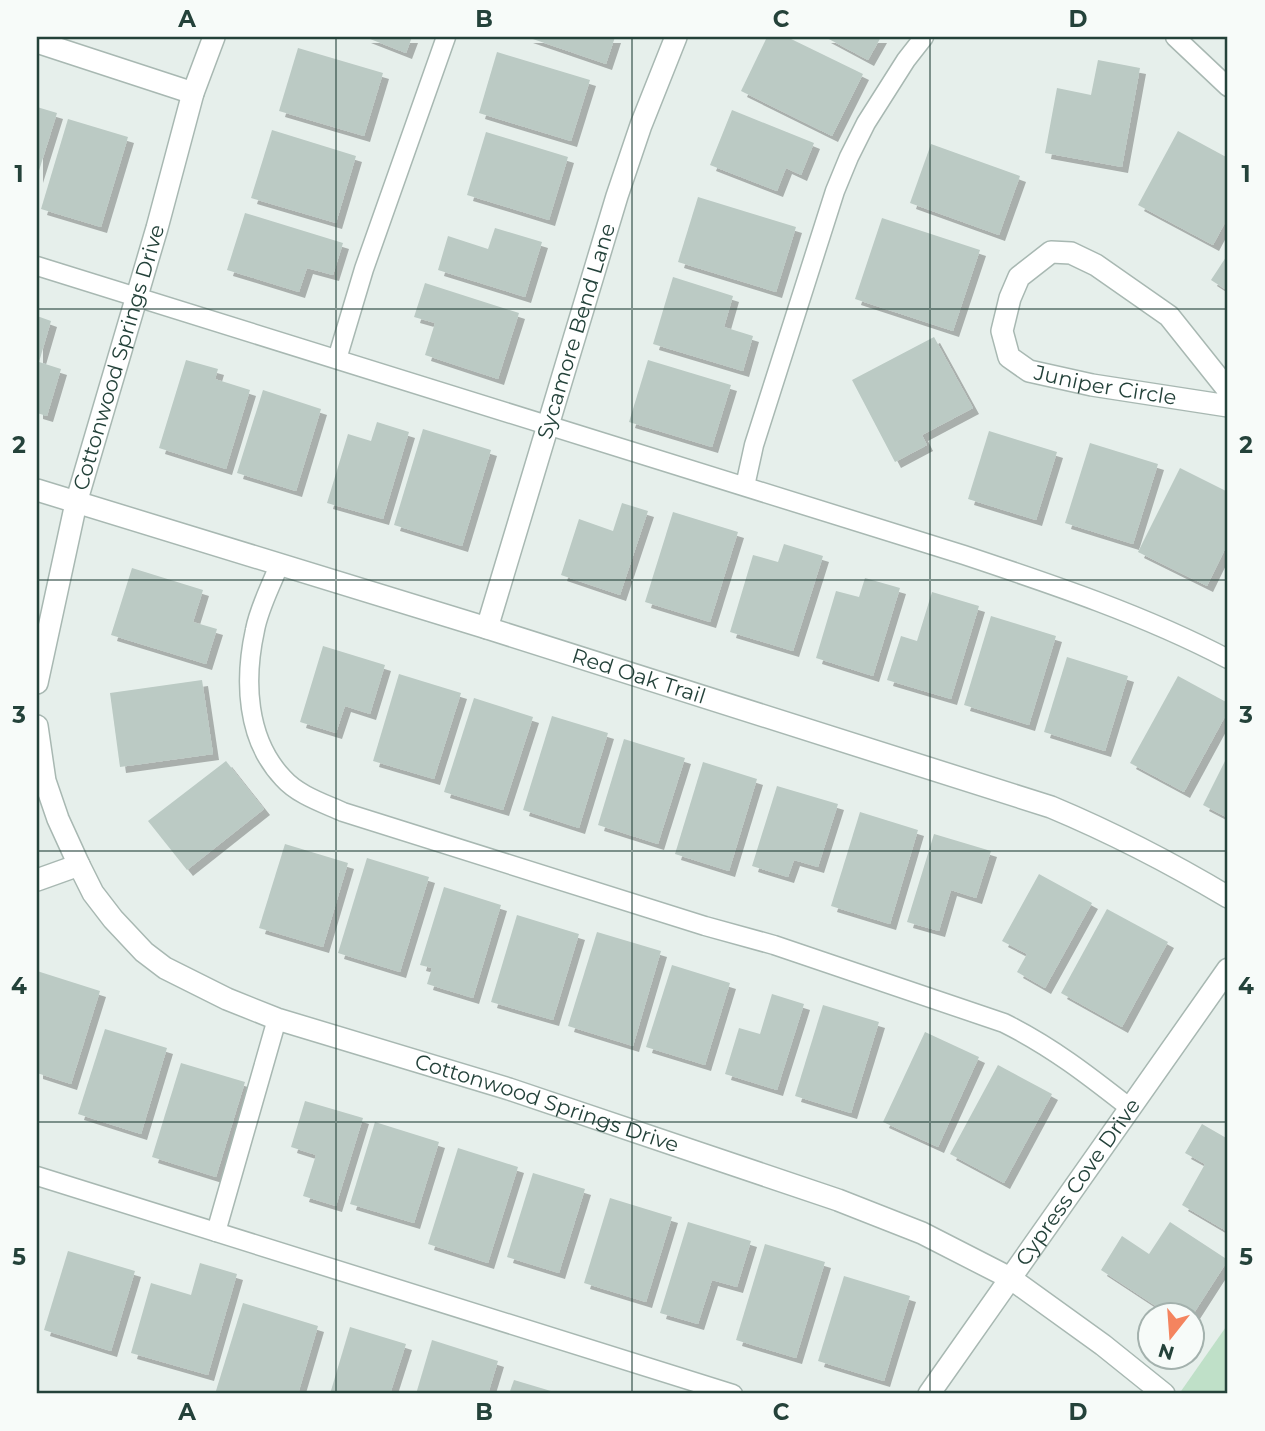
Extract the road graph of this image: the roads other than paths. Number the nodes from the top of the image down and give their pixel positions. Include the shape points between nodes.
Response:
1 (214, 37) edge
2 (446, 37) edge
3 (676, 37) edge
4 (924, 37) edge
5 (1175, 37) edge
6 (37, 42) edge
7 (1228, 87) edge
8 (192, 93) junction
9 (37, 266) edge
10 (137, 296) junction
11 (337, 359) junction
12 (1228, 390) edge
13 (1228, 406) edge
14 (548, 426) junction
15 (745, 486) junction
16 (37, 490) edge
17 (76, 503) junction
18 (279, 565) junction
19 (487, 628) junction
20 (1228, 659) edge
21 (37, 683) edge
22 (37, 726) edge
23 (79, 865) junction
24 (37, 880) edge
25 (1228, 897) edge
26 (1228, 969) edge
27 (277, 1019) junction
28 (1130, 1108) junction
29 (37, 1176) edge
30 (216, 1232) junction
31 (1010, 1278) junction
32 (733, 1394) edge
33 (929, 1394) edge
34 (1164, 1394) edge

1 - 8 street, Cottonwood Springs Drive
2 - 11 lane
3 - 14 street, Sycamore Bend Lane via 617,196
4 - 15 lane via 866,123 835,191
5 - 7 lane
6 - 8 street
8 - 10 street, Cottonwood Springs Drive
9 - 10 lane
10 - 11 lane
10 - 17 street, Cottonwood Springs Drive
11 - 14 lane
12 - 13 street, Juniper Circle via 1168,316 1096,265 1071,253 1051,251 1019,277 1002,331 1009,357 1029,371
14 - 15 lane
14 - 19 street, Sycamore Bend Lane
15 - 20 lane via 1084,596
16 - 17 street, Red Oak Trail
17 - 18 street, Red Oak Trail
17 - 21 street, Cottonwood Springs Drive
18 - 19 street, Red Oak Trail
18 - 28 lane via 255,628 248,678 250,703 268,758 284,779 308,797 1004,1023 1068,1059
19 - 25 street, Red Oak Trail via 1051,807 1108,831
22 - 23 street, Cottonwood Springs Drive via 45,781
23 - 24 street
23 - 27 street, Cottonwood Springs Drive via 113,919 165,968
26 - 28 street, Cypress Cove Drive
27 - 30 lane
27 - 31 street, Cottonwood Springs Drive via 509,1089 838,1200 922,1233
28 - 31 street, Cypress Cove Drive
29 - 30 lane
30 - 32 lane
31 - 33 street, Cypress Cove Drive
31 - 34 street, Cottonwood Springs Drive

